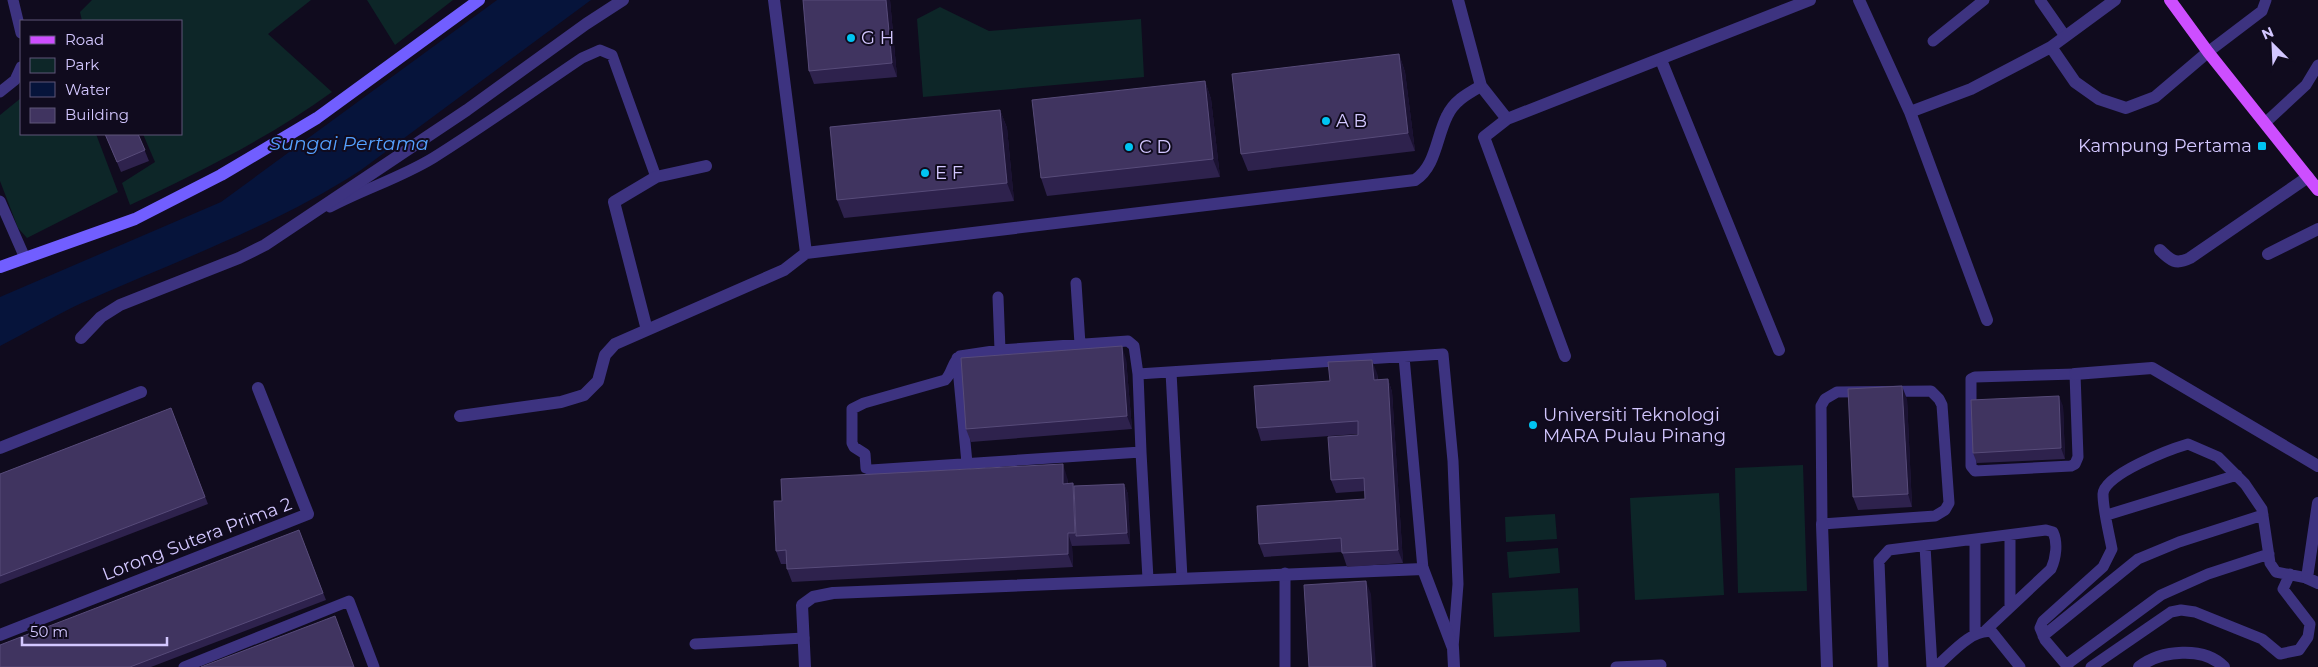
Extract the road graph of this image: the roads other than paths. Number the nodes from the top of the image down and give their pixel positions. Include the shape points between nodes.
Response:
1 (14, 0) edge
2 (479, 0) edge
3 (624, 0) edge
4 (774, 0) edge
5 (1458, 0) edge
6 (1810, 0) edge
7 (1859, 0) edge
8 (1984, 0) edge
9 (2040, 0) edge
10 (2115, 0) edge
11 (2170, 0) edge
12 (2266, 0) edge
13 (20, 28) edge
14 (2065, 36) junction
15 (1933, 41) dead end
16 (2050, 47) junction
17 (2208, 52) junction
18 (1661, 60) junction
19 (2318, 65) edge
20 (20, 69) edge
21 (1481, 86) junction
22 (0, 92) edge
23 (1910, 112) junction
24 (1507, 119) junction
25 (2265, 123) junction
26 (706, 166) dead end
27 (656, 177) junction
28 (2308, 177) junction
29 (2318, 190) edge
30 (0, 201) edge
31 (290, 229) junction
32 (2318, 229) edge
33 (2160, 250) dead end
34 (806, 253) junction
35 (2268, 254) dead end
36 (25, 258) junction
37 (0, 267) edge
38 (1076, 284) dead end
39 (998, 296) dead end
40 (1987, 320) dead end
41 (647, 330) junction
42 (82, 338) dead end
43 (1080, 344) junction
44 (1000, 350) junction
45 (1778, 350) dead end
46 (1565, 356) dead end
47 (1404, 357) junction
48 (957, 358) junction
49 (1171, 372) junction
50 (1138, 374) junction
51 (2075, 374) junction
52 (258, 388) dead end
53 (141, 392) dead end
54 (460, 416) dead end
55 (0, 448) edge
56 (1141, 452) junction
57 (967, 464) junction
58 (2318, 466) edge
59 (2237, 475) junction
60 (2318, 502) edge
61 (2264, 514) junction
62 (2107, 515) junction
63 (1822, 524) junction
64 (2010, 535) junction
65 (1975, 539) junction
66 (1925, 546) junction
67 (2269, 554) junction
68 (1423, 569) junction
69 (1285, 573) junction
70 (2290, 574) junction
71 (1182, 578) junction
72 (1148, 579) junction
73 (2312, 580) edge
74 (2010, 607) junction
75 (1980, 632) junction
76 (0, 635) edge
77 (2043, 636) junction
78 (804, 638) junction
79 (695, 644) dead end
80 (1453, 648) junction
81 (1661, 664) dead end
82 (2067, 666) edge
83 (184, 667) edge
84 (374, 667) edge
85 (805, 667) edge
86 (1285, 667) edge
87 (1454, 667) edge
88 (1616, 667) edge
89 (1826, 667) edge
90 (1883, 667) edge
91 (1932, 667) edge
92 (1936, 667) edge
93 (2020, 667) edge
94 (2091, 667) edge
95 (2139, 667) edge
96 (2224, 667) edge

1 - 13 lane
2 - 36 street via 317,118 221,175 135,219
3 - 31 street
4 - 34 street
5 - 21 street
6 - 18 street
7 - 23 street
8 - 15 lane
9 - 14 lane
10 - 14 street
11 - 17 main road
12 - 17 lane via 2262,11
14 - 16 street
16 - 17 street via 2076,82 2099,99 2126,108 2154,97
16 - 23 street via 1971,89
17 - 25 main road
18 - 24 street
18 - 45 street
19 - 25 lane via 2306,85
20 - 22 lane via 15,80
21 - 24 street
21 - 34 street via 1461,98 1447,115 1430,163 1424,174 1414,180
23 - 40 street
24 - 46 street via 1484,137
25 - 28 main road
26 - 27 street
27 - 31 lane via 612,55 600,50 582,58 433,158 389,181 352,195
27 - 41 street via 614,202
28 - 29 main road
28 - 33 street via 2190,258 2181,262 2171,261
30 - 36 lane
31 - 42 street via 239,258 120,304 101,317
32 - 35 street
34 - 41 street via 784,270
36 - 37 street
38 - 43 lane
39 - 44 lane
41 - 54 street via 615,344 605,355 598,381 584,395 561,402
43 - 44 lane
43 - 50 lane via 1132,343
44 - 48 lane
47 - 49 lane
47 - 68 lane
47 - 80 lane via 1442,354 1453,461 1458,584
48 - 57 lane
48 - 57 lane via 945,380 864,402 852,409 852,443 865,454 864,464 870,470
49 - 50 lane
49 - 71 lane
50 - 56 lane
51 - 51 lane via 1971,379 1973,469 2075,464 2078,456
51 - 58 street via 2152,368
52 - 76 street, Lorong Sutera Prima 2 via 308,514
53 - 55 street
56 - 57 lane
56 - 72 lane
59 - 61 lane
59 - 62 lane
59 - 62 lane via 2218,456 2188,444 2163,452 2109,483 2103,493
60 - 73 street
61 - 67 lane
61 - 77 lane via 2138,559
62 - 77 lane via 2112,549 2109,557 2103,567 2042,621
63 - 63 lane via 1821,406 1826,399 1837,392 1932,391 1936,394 1942,405 1948,503 1945,510 1935,516
63 - 89 street
64 - 65 lane
64 - 74 lane
64 - 74 lane via 2046,530 2056,538 2051,569
65 - 66 lane
65 - 75 lane
66 - 90 lane via 1889,550 1879,561
66 - 91 lane
67 - 70 lane via 2276,572
67 - 82 lane via 2208,574 2161,595
68 - 69 street
68 - 80 street
69 - 71 street
69 - 86 lane
70 - 73 lane
70 - 94 lane via 2283,589 2310,624 2308,637 2298,650 2280,654 2262,639 2195,612 2181,610 2171,612
71 - 72 street
72 - 78 street via 813,596 802,605
74 - 75 lane
75 - 92 lane
75 - 93 lane via 1992,632
77 - 82 lane
78 - 79 lane
78 - 85 street
80 - 87 street
81 - 88 lane
83 - 84 lane via 349,601
95 - 96 street via 2168,654 2192,652

